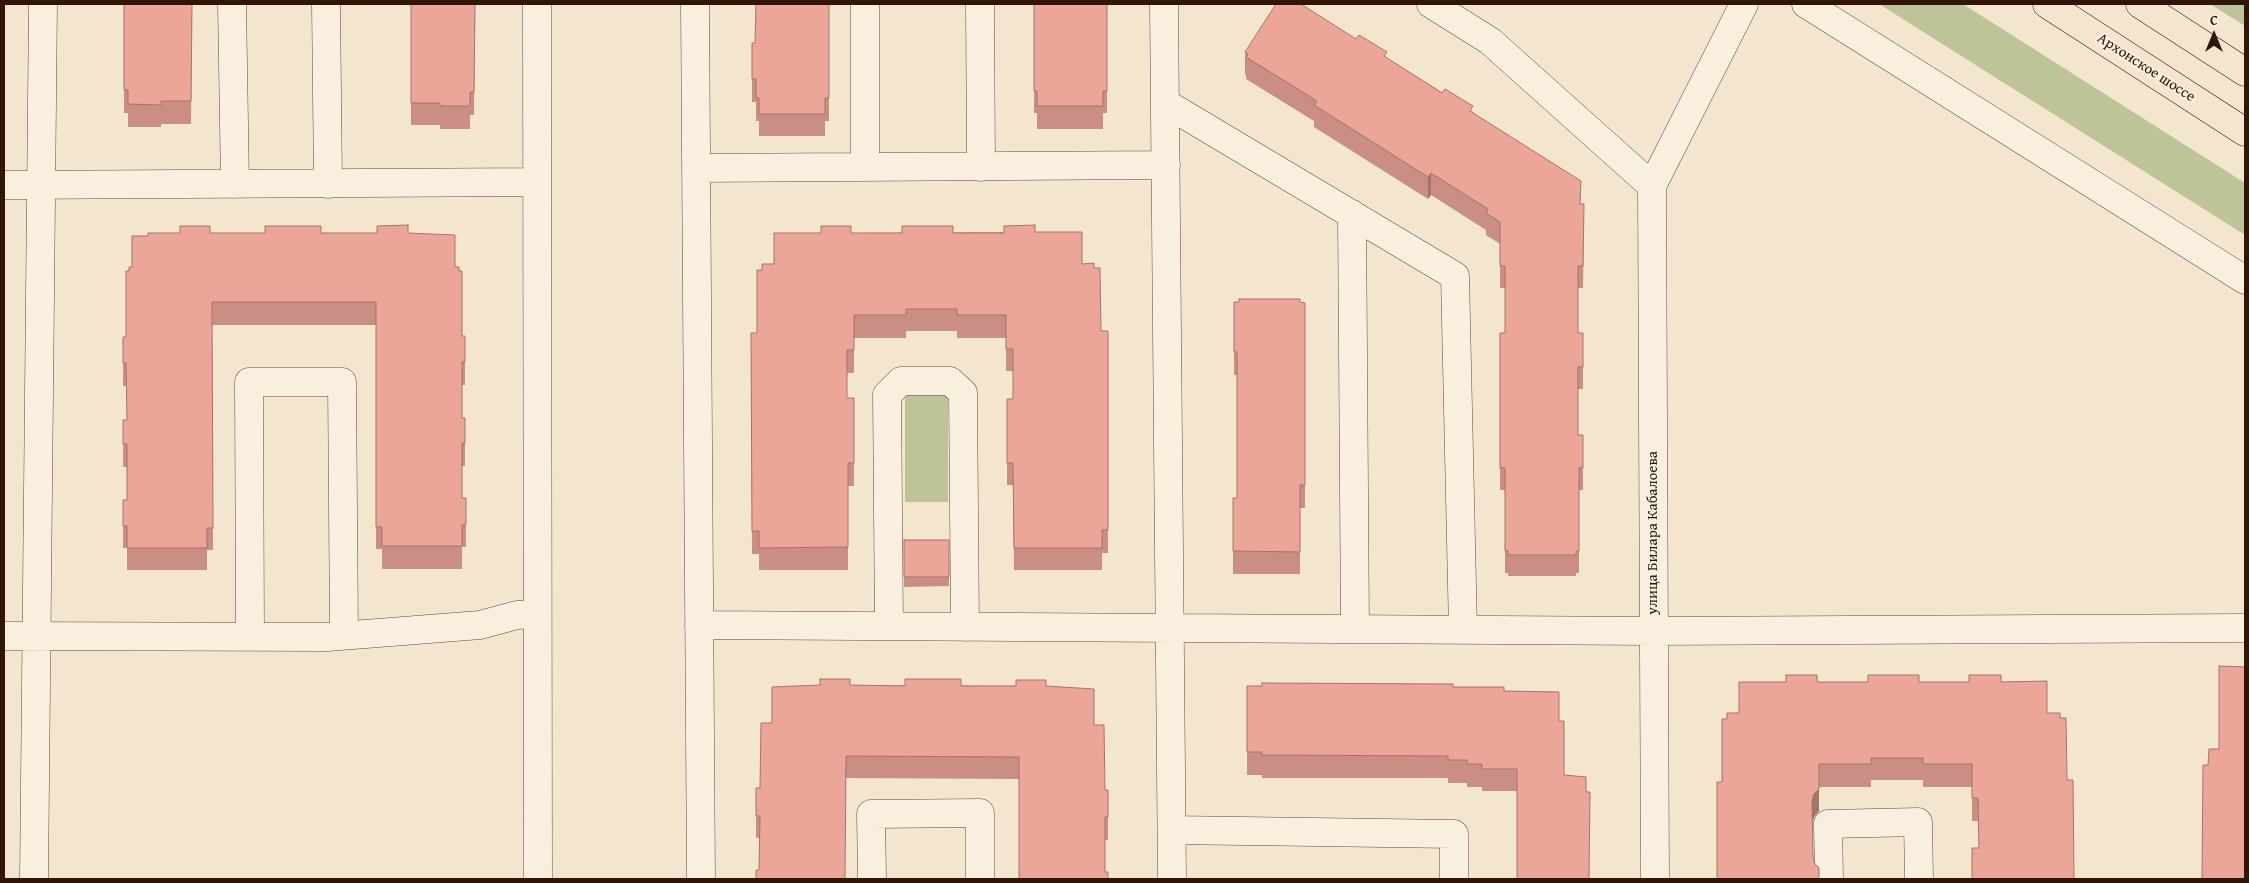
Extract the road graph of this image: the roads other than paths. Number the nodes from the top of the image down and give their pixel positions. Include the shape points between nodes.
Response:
1 (43, 4) edge
2 (232, 4) edge
3 (326, 4) edge
4 (537, 4) edge
5 (695, 4) edge
6 (865, 4) edge
7 (980, 4) edge
8 (1164, 4) edge
9 (1431, 4) edge
10 (1744, 4) edge
11 (1806, 4) edge
12 (2047, 4) edge
13 (2140, 4) edge
14 (2245, 72) edge
15 (1166, 103) junction
16 (2245, 132) edge
17 (981, 166) junction
18 (1166, 166) junction
19 (864, 167) junction
20 (696, 168) junction
21 (537, 182) junction
22 (235, 184) junction
23 (328, 184) junction
24 (4, 185) edge
25 (41, 186) junction
26 (1652, 186) junction
27 (1352, 214) junction
28 (2245, 280) edge
29 (536, 614) junction
30 (699, 625) junction
31 (889, 626) junction
32 (965, 626) junction
33 (1171, 628) junction
34 (2245, 628) edge
35 (1355, 629) junction
36 (1463, 630) junction
37 (1653, 631) junction
38 (36, 635) junction
39 (344, 635) junction
40 (4, 636) edge
41 (250, 636) junction
42 (1172, 830) junction
43 (34, 879) edge
44 (538, 879) edge
45 (701, 879) edge
46 (872, 879) edge
47 (980, 879) edge
48 (1172, 879) edge
49 (1454, 879) edge
50 (1655, 879) edge
51 (1829, 879) edge
52 (1919, 879) edge

1 - 25 street
2 - 22 street
3 - 23 street
4 - 21 street
5 - 20 street
6 - 19 street
7 - 17 street
8 - 15 street
9 - 26 street via 1490,41
10 - 26 street
11 - 28 street
12 - 16 highway, Архонское шоссе
13 - 14 highway
15 - 18 street
15 - 27 street
17 - 18 street
17 - 19 street
18 - 33 street
19 - 20 street
20 - 30 street
21 - 23 street
21 - 29 street
22 - 23 street
22 - 25 street
24 - 25 street
25 - 38 street
26 - 37 street, улица Билара Кабалоева
27 - 35 street
27 - 36 street via 1455,276
29 - 39 street via 517,615 480,625
29 - 44 street
30 - 31 street
30 - 45 street
31 - 32 street
31 - 32 street via 888,395 901,381 950,381 963,393
32 - 33 street
33 - 35 street
33 - 42 street
34 - 37 street
35 - 36 street
36 - 37 street
37 - 50 street, улица Билара Кабалоева
38 - 40 street
38 - 41 street
38 - 43 street
39 - 41 street
39 - 41 street via 342,382 249,382
42 - 48 street
42 - 49 street via 1454,834
46 - 47 street via 871,814 980,813
51 - 52 street via 1828,824 1918,822

